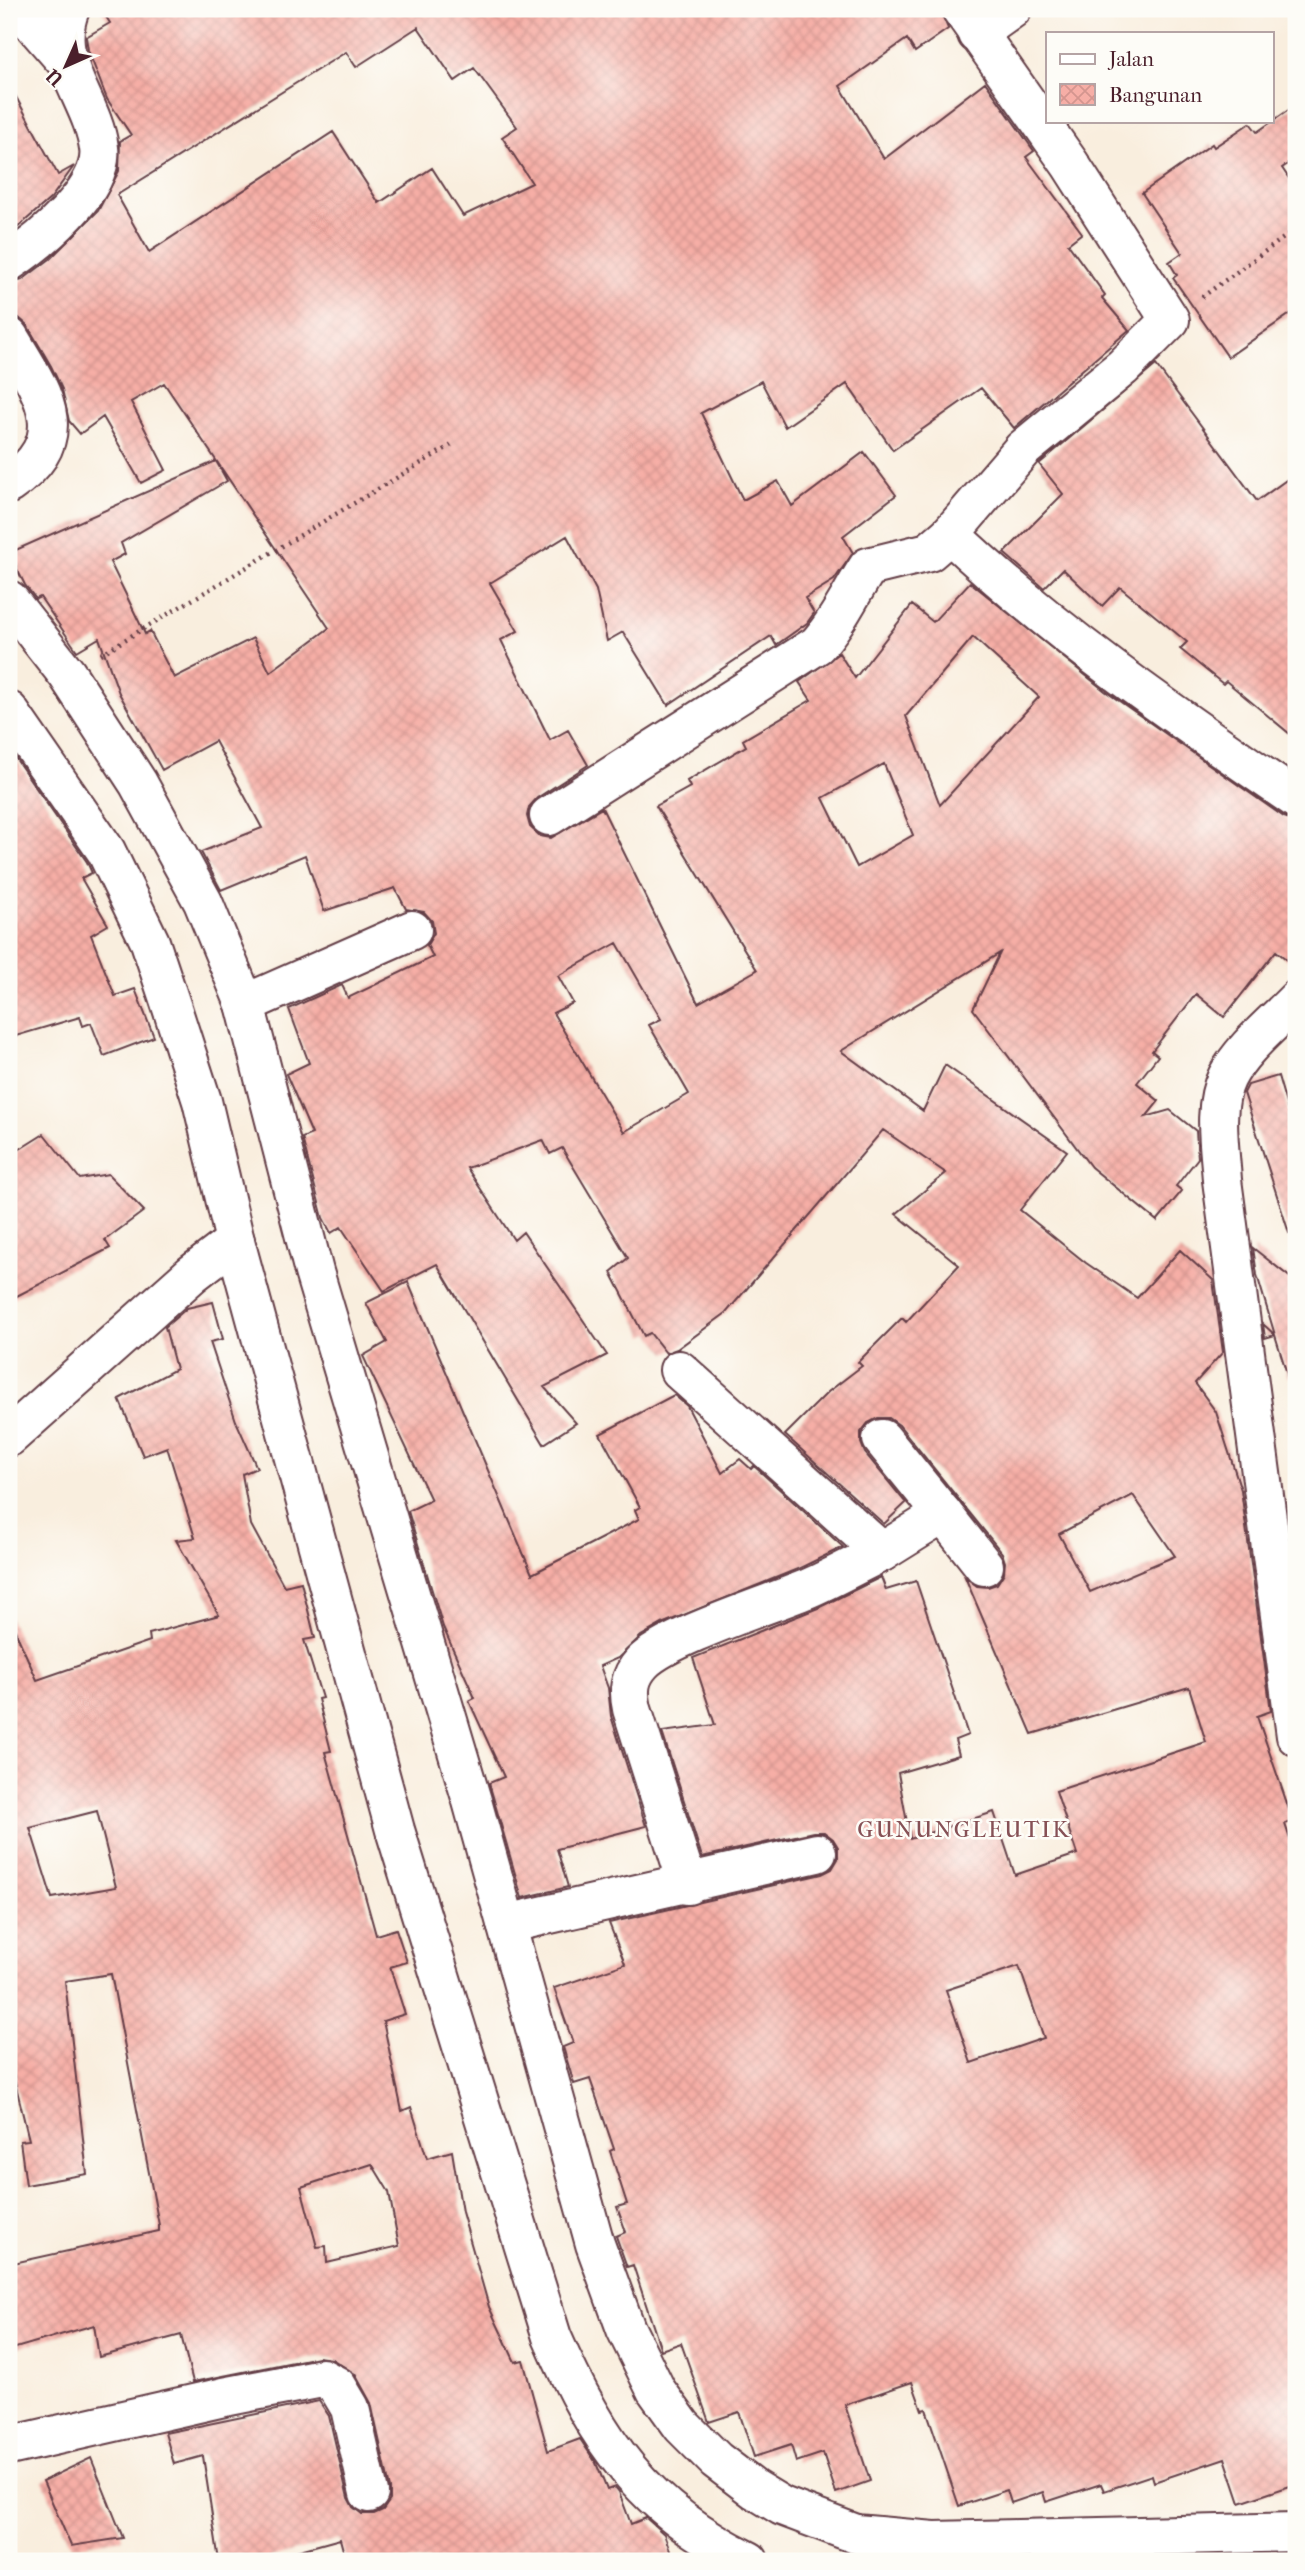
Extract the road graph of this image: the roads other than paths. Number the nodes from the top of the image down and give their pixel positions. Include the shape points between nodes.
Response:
1 (20, 9) edge
2 (70, 9) edge
3 (1012, 9) edge
4 (969, 21) edge
5 (69, 65) junction
6 (9, 262) edge
7 (9, 337) edge
8 (9, 484) edge
9 (950, 534) junction
10 (9, 600) edge
11 (9, 711) edge
12 (1296, 799) edge
13 (549, 816) dead end
14 (412, 930) dead end
15 (1296, 1000) edge
16 (245, 1003) junction
17 (234, 1241) junction
18 (680, 1370) dead end
19 (9, 1437) edge
20 (882, 1439) dead end
21 (943, 1514) junction
22 (882, 1552) junction
23 (984, 1566) dead end
24 (1296, 1735) edge
25 (817, 1853) dead end
26 (688, 1885) junction
27 (506, 1924) junction
28 (9, 2446) edge
29 (369, 2493) dead end
30 (1296, 2532) edge
31 (855, 2545) edge
32 (749, 2561) edge

1 - 5 street
2 - 5 street via 64,31
3 - 4 street
4 - 9 street via 1070,164 1170,320 1124,368 1023,449
5 - 6 street via 100,149 96,172 67,211
7 - 8 street via 39,388 48,433 42,454
9 - 12 street via 1159,703
9 - 13 street via 929,552 868,567 817,645
10 - 16 street via 67,674 138,783 203,902
11 - 17 street via 106,851 150,942 202,1101
14 - 16 street
15 - 24 street via 1227,1077 1219,1133
16 - 27 street via 314,1272
17 - 19 street
17 - 32 street via 395,1830 552,2337 602,2437 639,2484 712,2543
18 - 22 street
20 - 21 street
21 - 22 street
21 - 23 street
22 - 26 street via 812,1587 669,1645 645,1661 634,1676 629,1688 632,1709
25 - 26 street
26 - 27 street
27 - 31 street via 595,2244 626,2329 656,2390 681,2426 716,2460 754,2489
28 - 29 street via 322,2378 337,2386 350,2408
30 - 31 street

